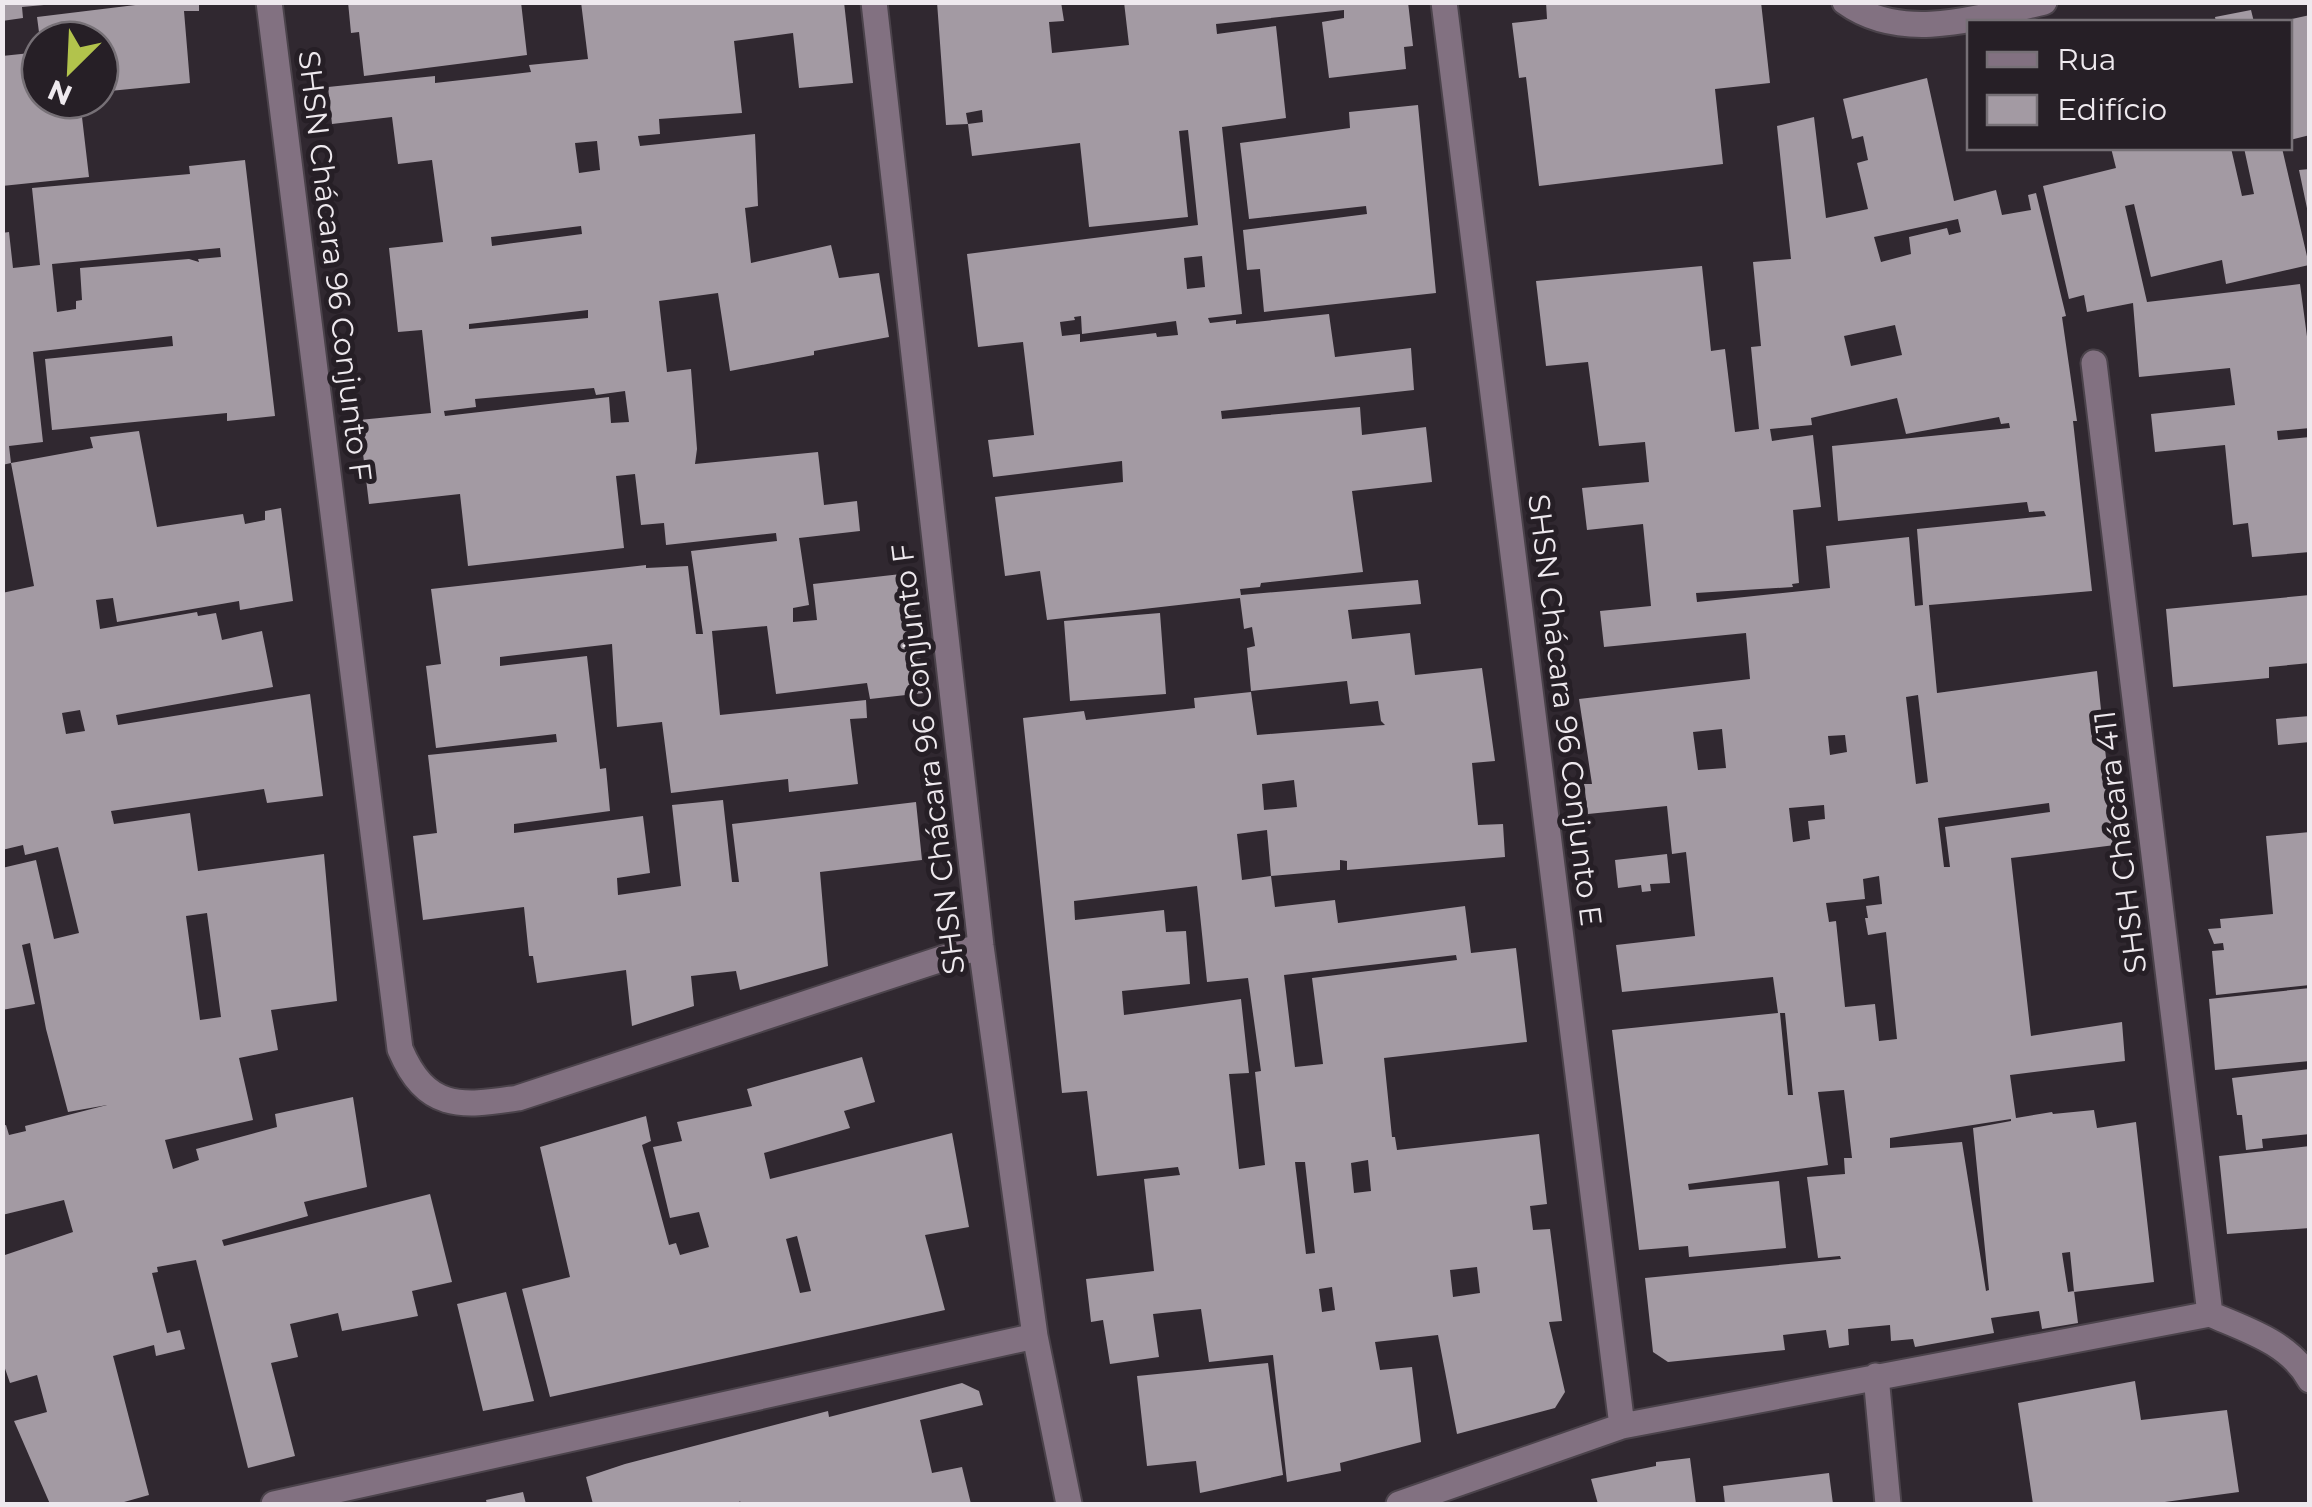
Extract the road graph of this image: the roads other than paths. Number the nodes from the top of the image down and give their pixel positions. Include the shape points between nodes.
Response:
1 (269, 2) edge
2 (874, 2) edge
3 (1444, 2) edge
4 (1845, 2) edge
5 (2044, 2) edge
6 (2094, 363) dead end
7 (981, 946) junction
8 (2210, 1314) junction
9 (1034, 1336) junction
10 (1876, 1376) junction
11 (2310, 1380) edge
12 (1622, 1426) junction
13 (1436, 1498) edge
14 (274, 1504) edge
15 (1068, 1504) edge
16 (1399, 1504) edge
17 (1888, 1504) edge

1 - 7 street, SHSN Chácara 96 Conjunto F via 400,1050 410,1073 425,1090 451,1102 518,1098
2 - 7 street, SHSN Chácara 96 Conjunto F
3 - 12 street, SHSN Chácara 96 Conjunto E
4 - 5 street via 1898,22 1948,24
6 - 8 street, SHSH Chácara 411
7 - 9 street, SHSN Chácara 96 Conjunto F
8 - 10 street
8 - 11 street via 2272,1342
9 - 14 street
9 - 15 street, SHSN Chácara 96 Conjunto F
10 - 12 street
10 - 17 street
12 - 13 street
13 - 16 street

